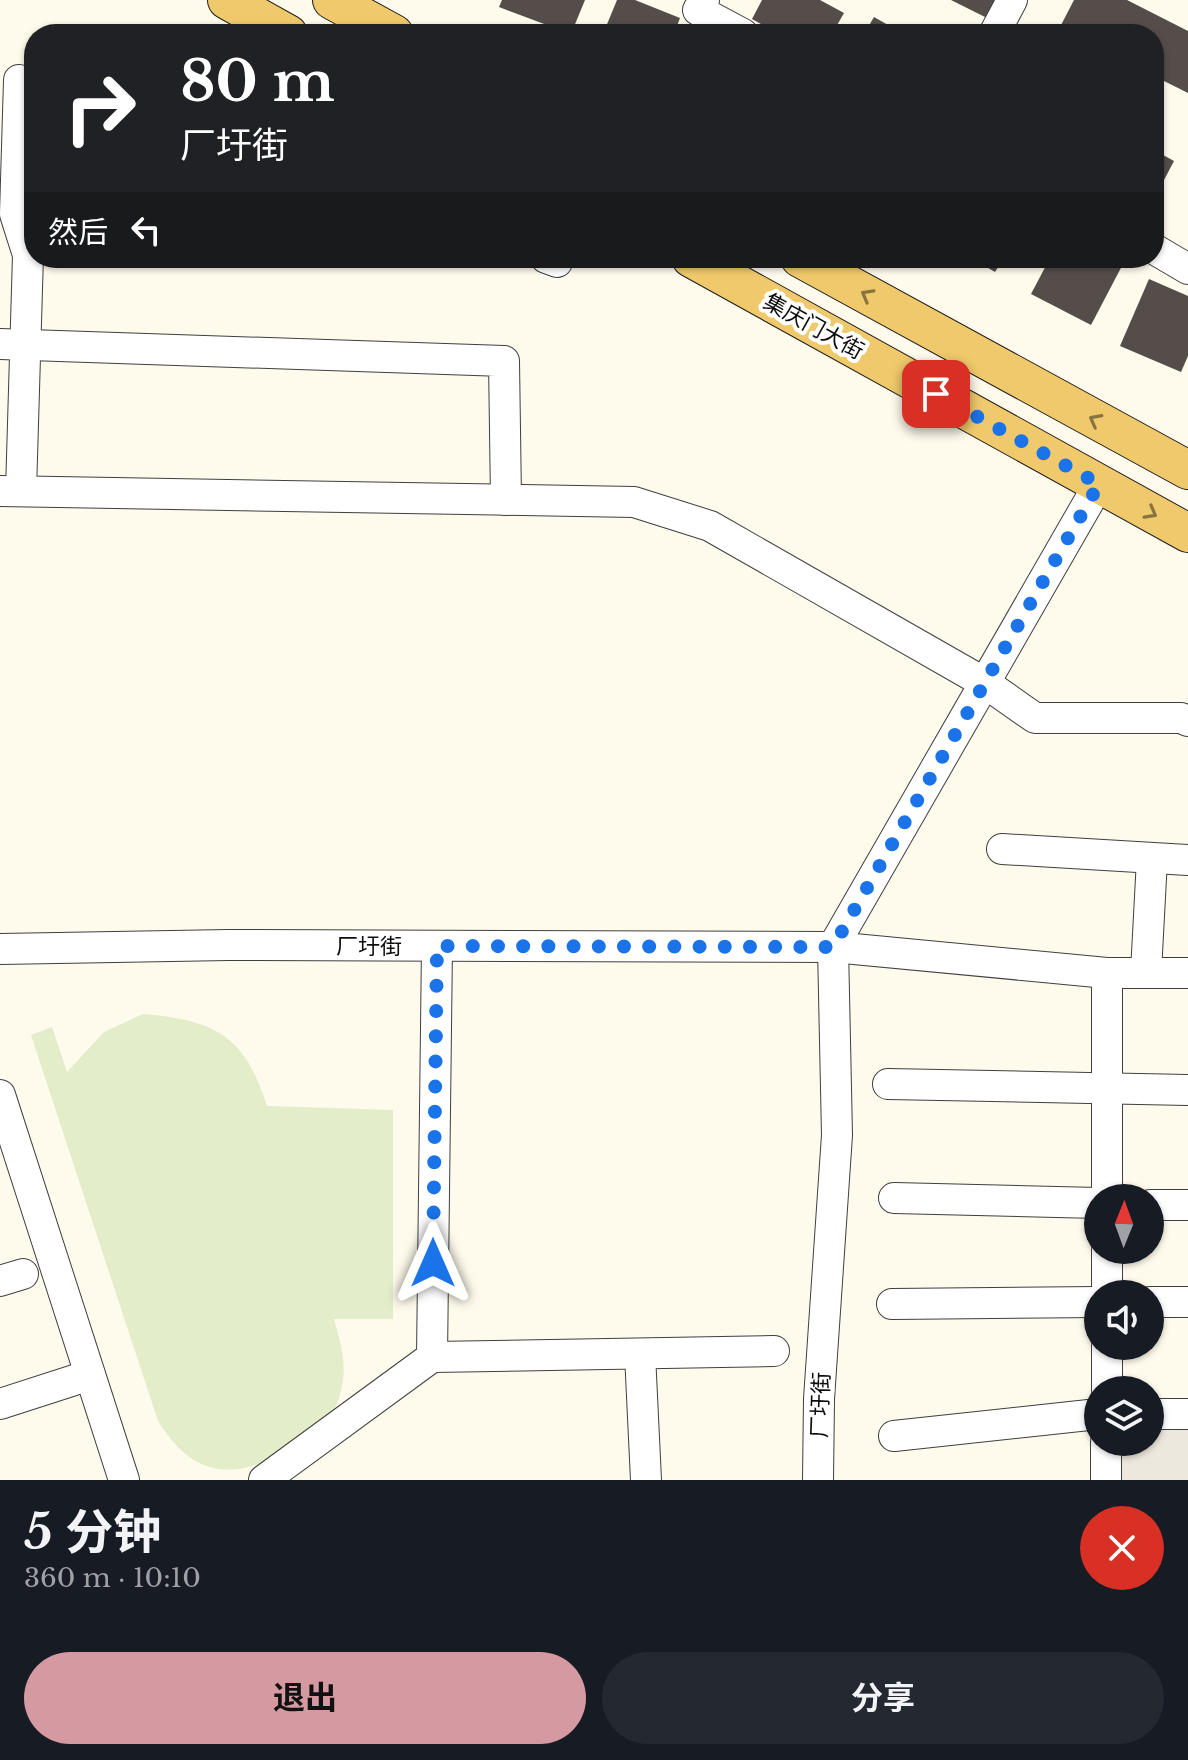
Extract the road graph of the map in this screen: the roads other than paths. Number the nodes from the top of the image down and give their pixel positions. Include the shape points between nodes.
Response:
1 (227, 0) edge
2 (332, 0) edge
3 (704, 0) edge
4 (1012, 0) edge
5 (270, 24) edge
6 (376, 24) edge
7 (724, 24) edge
8 (999, 24) edge
9 (18, 80) edge
10 (16, 214) edge
11 (24, 241) edge
12 (1164, 255) edge
13 (26, 268) edge
14 (709, 268) edge
15 (818, 268) edge
16 (1188, 269) edge
17 (13, 344) edge
18 (1188, 470) edge
19 (1099, 484) junction
20 (11, 491) edge
21 (506, 500) junction
22 (1188, 533) edge
23 (985, 683) junction
24 (1188, 721) edge
25 (1002, 849) dead end
26 (1152, 859) junction
27 (1188, 860) edge
28 (437, 946) junction
29 (833, 947) junction
30 (0, 949) edge
31 (1146, 972) junction
32 (1107, 973) junction
33 (1188, 973) edge
34 (888, 1084) dead end
35 (1107, 1088) junction
36 (1188, 1090) edge
37 (0, 1095) edge
38 (1107, 1184) edge
39 (894, 1198) dead end
40 (1084, 1203) edge
41 (1164, 1205) edge
42 (1188, 1205) edge
43 (1084, 1302) edge
44 (1164, 1302) edge
45 (1188, 1302) edge
46 (892, 1304) dead end
47 (774, 1351) dead end
48 (640, 1354) junction
49 (432, 1357) junction
50 (90, 1375) junction
51 (0, 1404) edge
52 (1164, 1414) edge
53 (1188, 1414) edge
54 (1084, 1416) edge
55 (894, 1436) dead end
56 (1106, 1456) edge
57 (124, 1480) edge
58 (264, 1480) edge
59 (646, 1480) edge
60 (818, 1480) edge
61 (1106, 1480) edge

1 - 5 main road
2 - 6 main road
3 - 7 street via 698,10
4 - 8 street
9 - 10 street
10 - 11 street
12 - 16 street
13 - 17 street
14 - 19 main road, 集庆门大街
18 -> 15 main road
17 - 20 street
17 - 21 street via 504,361
19 -> 22 main road, 集庆门大街
19 - 23 street
20 - 21 street
21 - 23 street via 634,502 710,526
23 - 24 street via 1035,718
23 - 29 street
25 - 26 street
26 - 27 street
26 - 31 street
28 - 29 street, 厂圩街
28 - 30 street, 厂圩街
28 - 49 street
29 - 32 street
29 - 60 street, 厂圩街 via 837,1135
31 - 32 street
31 - 33 street
32 - 35 street
34 - 35 street
35 - 36 street
35 - 38 street
37 - 50 street
39 - 40 street
41 - 42 street
43 - 46 street
44 - 45 street
47 - 48 street
48 - 49 street
48 - 59 street
49 - 58 street
50 - 51 street
50 - 57 street
52 - 53 street
54 - 55 street
56 - 61 street

